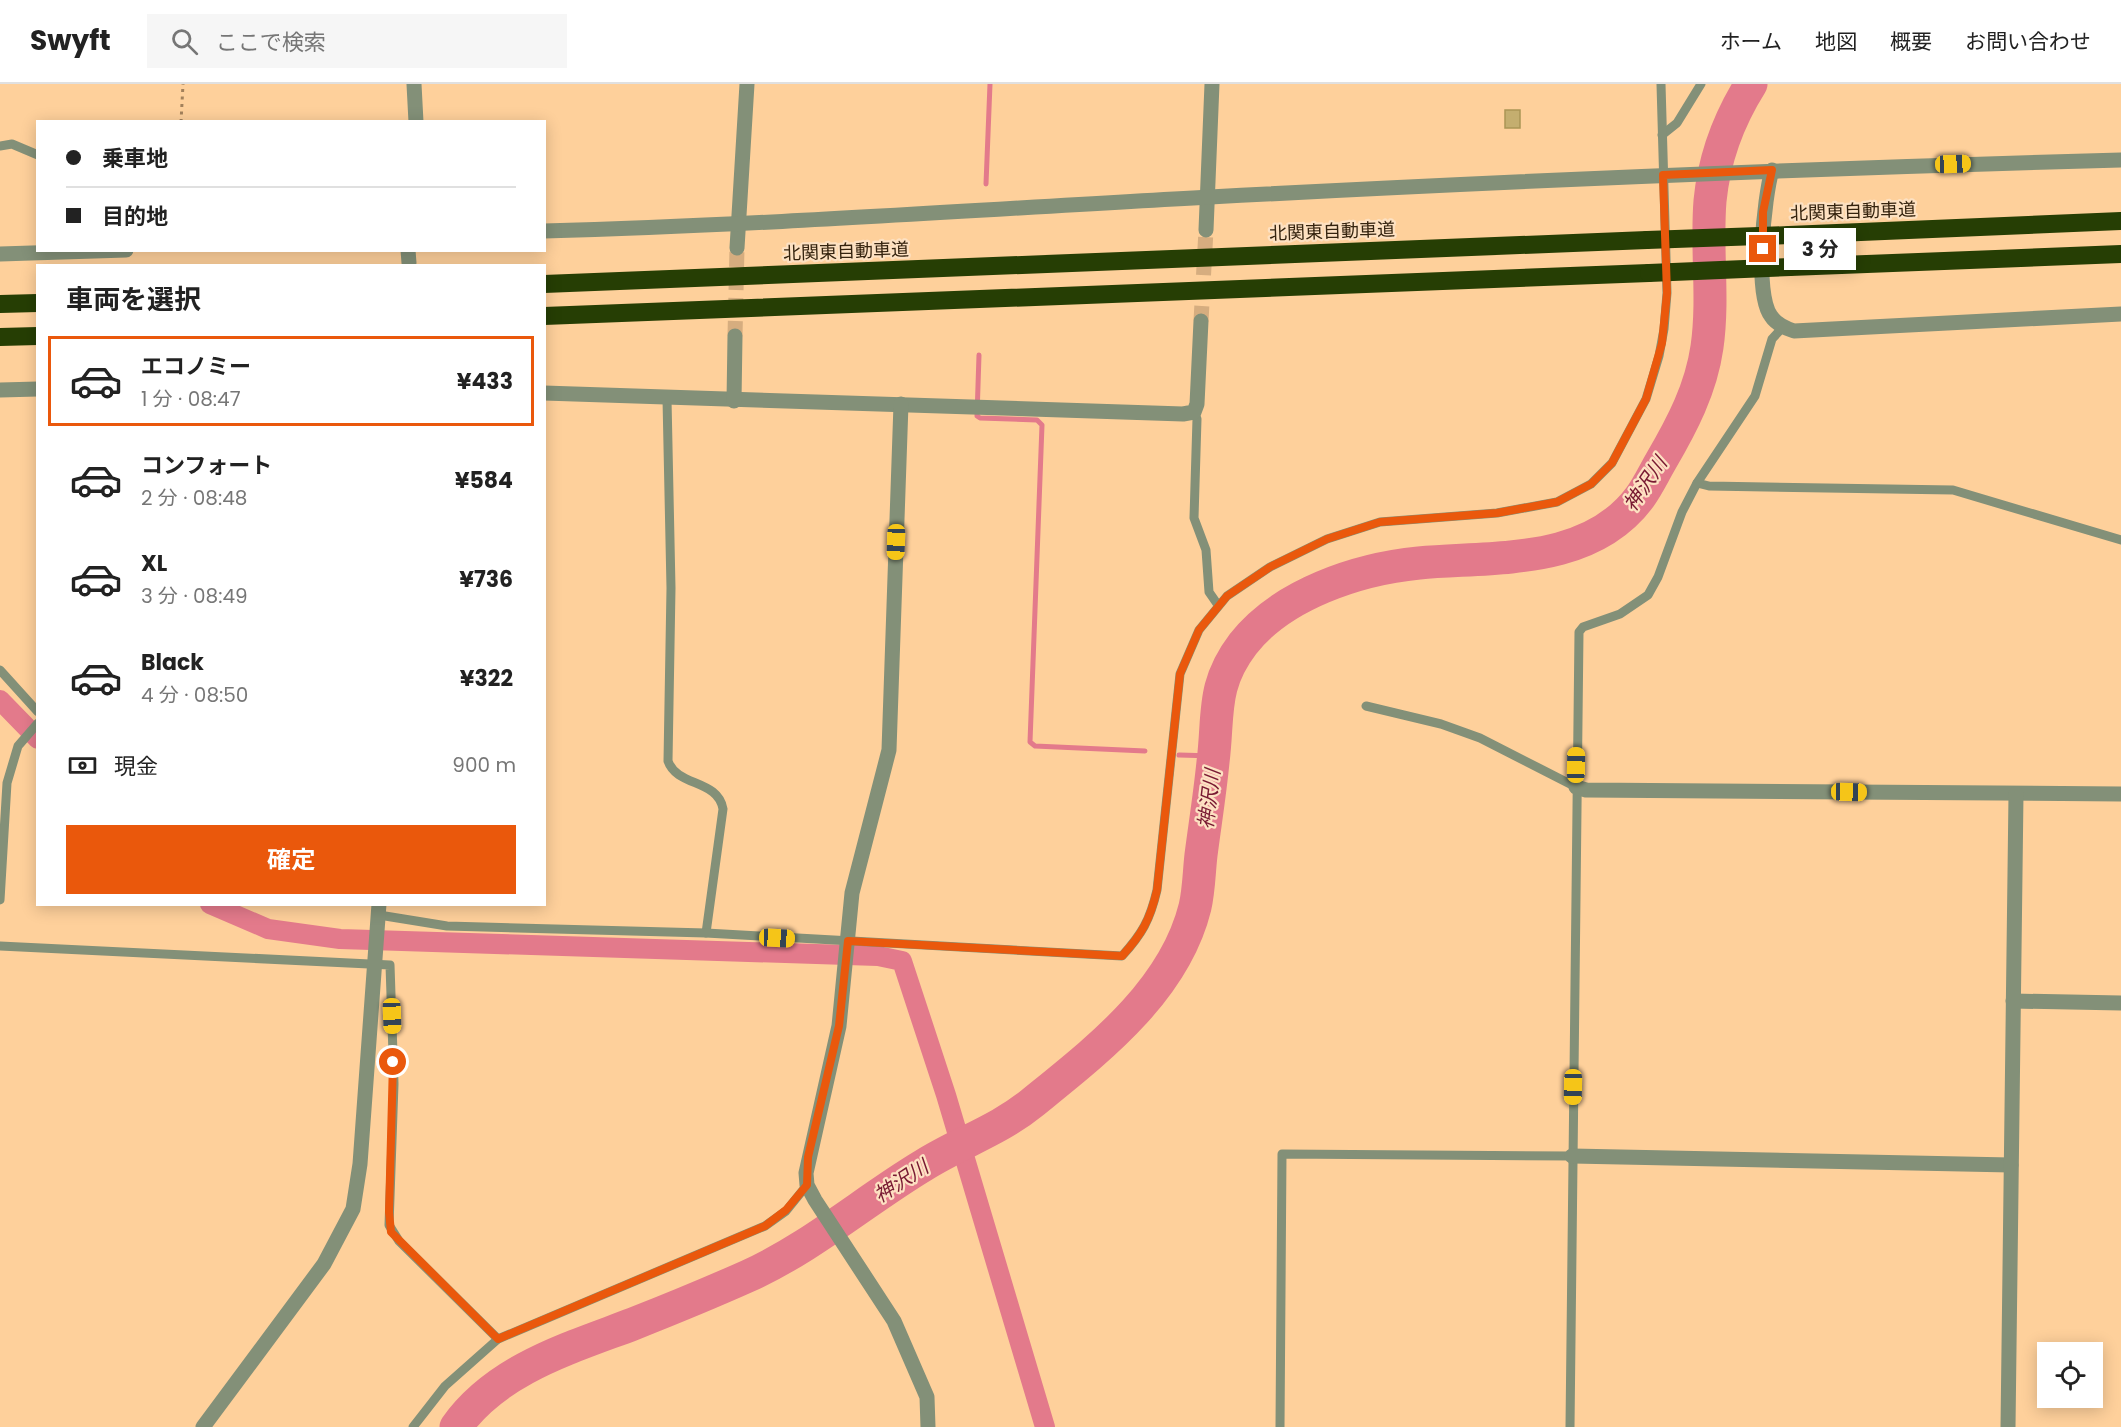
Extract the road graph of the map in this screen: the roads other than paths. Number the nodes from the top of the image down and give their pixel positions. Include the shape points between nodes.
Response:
1 (414, 84) edge
2 (747, 84) edge
3 (1212, 84) edge
4 (1661, 84) edge
5 (1701, 84) edge
6 (416, 120) edge
7 (1662, 135) junction
8 (0, 146) edge
9 (36, 154) edge
10 (2121, 160) edge
11 (1772, 170) junction
12 (1670, 175) junction
13 (1208, 197) junction
14 (2121, 221) edge
15 (740, 225) junction
16 (1206, 230) tunnel mouth
17 (546, 231) edge
18 (737, 248) tunnel mouth
19 (63, 252) edge
20 (0, 254) edge
21 (2121, 254) edge
22 (546, 284) edge
23 (36, 303) edge
24 (0, 304) edge
25 (2121, 314) edge
26 (546, 316) edge
27 (1201, 321) tunnel mouth
28 (1783, 327) junction
29 (36, 336) edge
30 (735, 336) tunnel mouth
31 (0, 337) edge
32 (36, 389) edge
33 (0, 390) edge
34 (546, 393) edge
35 (667, 399) junction
36 (735, 401) junction
37 (901, 404) junction
38 (1194, 412) junction
39 (1696, 483) junction
40 (2121, 540) edge
41 (1218, 605) junction
42 (0, 670) edge
43 (1366, 706) dead end
44 (36, 710) edge
45 (36, 725) edge
46 (1576, 787) junction
47 (2016, 794) junction
48 (2121, 794) edge
49 (0, 900) edge
50 (379, 915) edge
51 (706, 933) junction
52 (847, 945) junction
53 (0, 946) edge
54 (376, 958) junction
55 (2013, 1001) junction
56 (2121, 1003) edge
57 (1572, 1156) junction
58 (2011, 1165) junction
59 (807, 1185) junction
60 (498, 1339) junction
61 (202, 1427) edge
62 (413, 1427) edge
63 (928, 1427) edge
64 (1280, 1427) edge
65 (1570, 1427) edge
66 (2008, 1427) edge

1 - 6 street
2 - 15 street
3 - 13 street
4 - 7 lane
5 - 7 lane via 1677,123
7 - 12 lane
8 - 9 lane via 12,144
10 - 11 street
11 - 12 street
11 - 28 street via 1763,212 1763,292 1771,317
12 - 13 street
12 - 41 lane via 1667,293 1659,356 1646,399 1604,473 1572,496 1535,508 1380,522 1327,539 1270,567
13 - 15 street
13 - 16 street
14 - 22 highway, 北関東自動車道, bridge
15 - 17 street
15 - 18 street
19 - 20 street
21 - 26 highway, bridge
23 - 24 highway
25 - 28 street via 1794,331
27 - 38 street
28 - 39 lane via 1772,339 1755,396
29 - 31 highway
30 - 36 street
32 - 33 street
34 - 35 street
35 - 36 street
35 - 51 lane via 671,588 668,760 675,772 713,792 723,809
36 - 37 street
37 - 38 street
37 - 52 street via 889,750 852,893
38 - 41 lane via 1194,518 1206,550 1209,592
39 - 40 lane via 1953,490
39 - 46 lane via 1648,595 1620,614 1579,632
41 - 52 lane via 1199,630 1180,674 1157,890 1152,914 1141,935 1122,956
42 - 44 lane
43 - 46 lane via 1442,724 1480,738
45 - 49 lane via 22,739 8,783
46 - 47 street
46 - 57 lane
47 - 48 street
47 - 55 street
50 - 51 lane via 447,926
50 - 54 street
51 - 52 lane
52 - 59 street via 835,1047 808,1157
53 - 54 lane
54 - 60 lane via 390,965 391,971 394,1084 389,1225 399,1240
54 - 61 street via 353,1209 324,1264
55 - 56 street
55 - 58 street
57 - 58 street
57 - 64 lane via 1282,1154
57 - 65 lane
58 - 66 street
59 - 60 lane via 786,1210 755,1231
59 - 63 street via 894,1321 927,1397
60 - 62 lane via 445,1386

